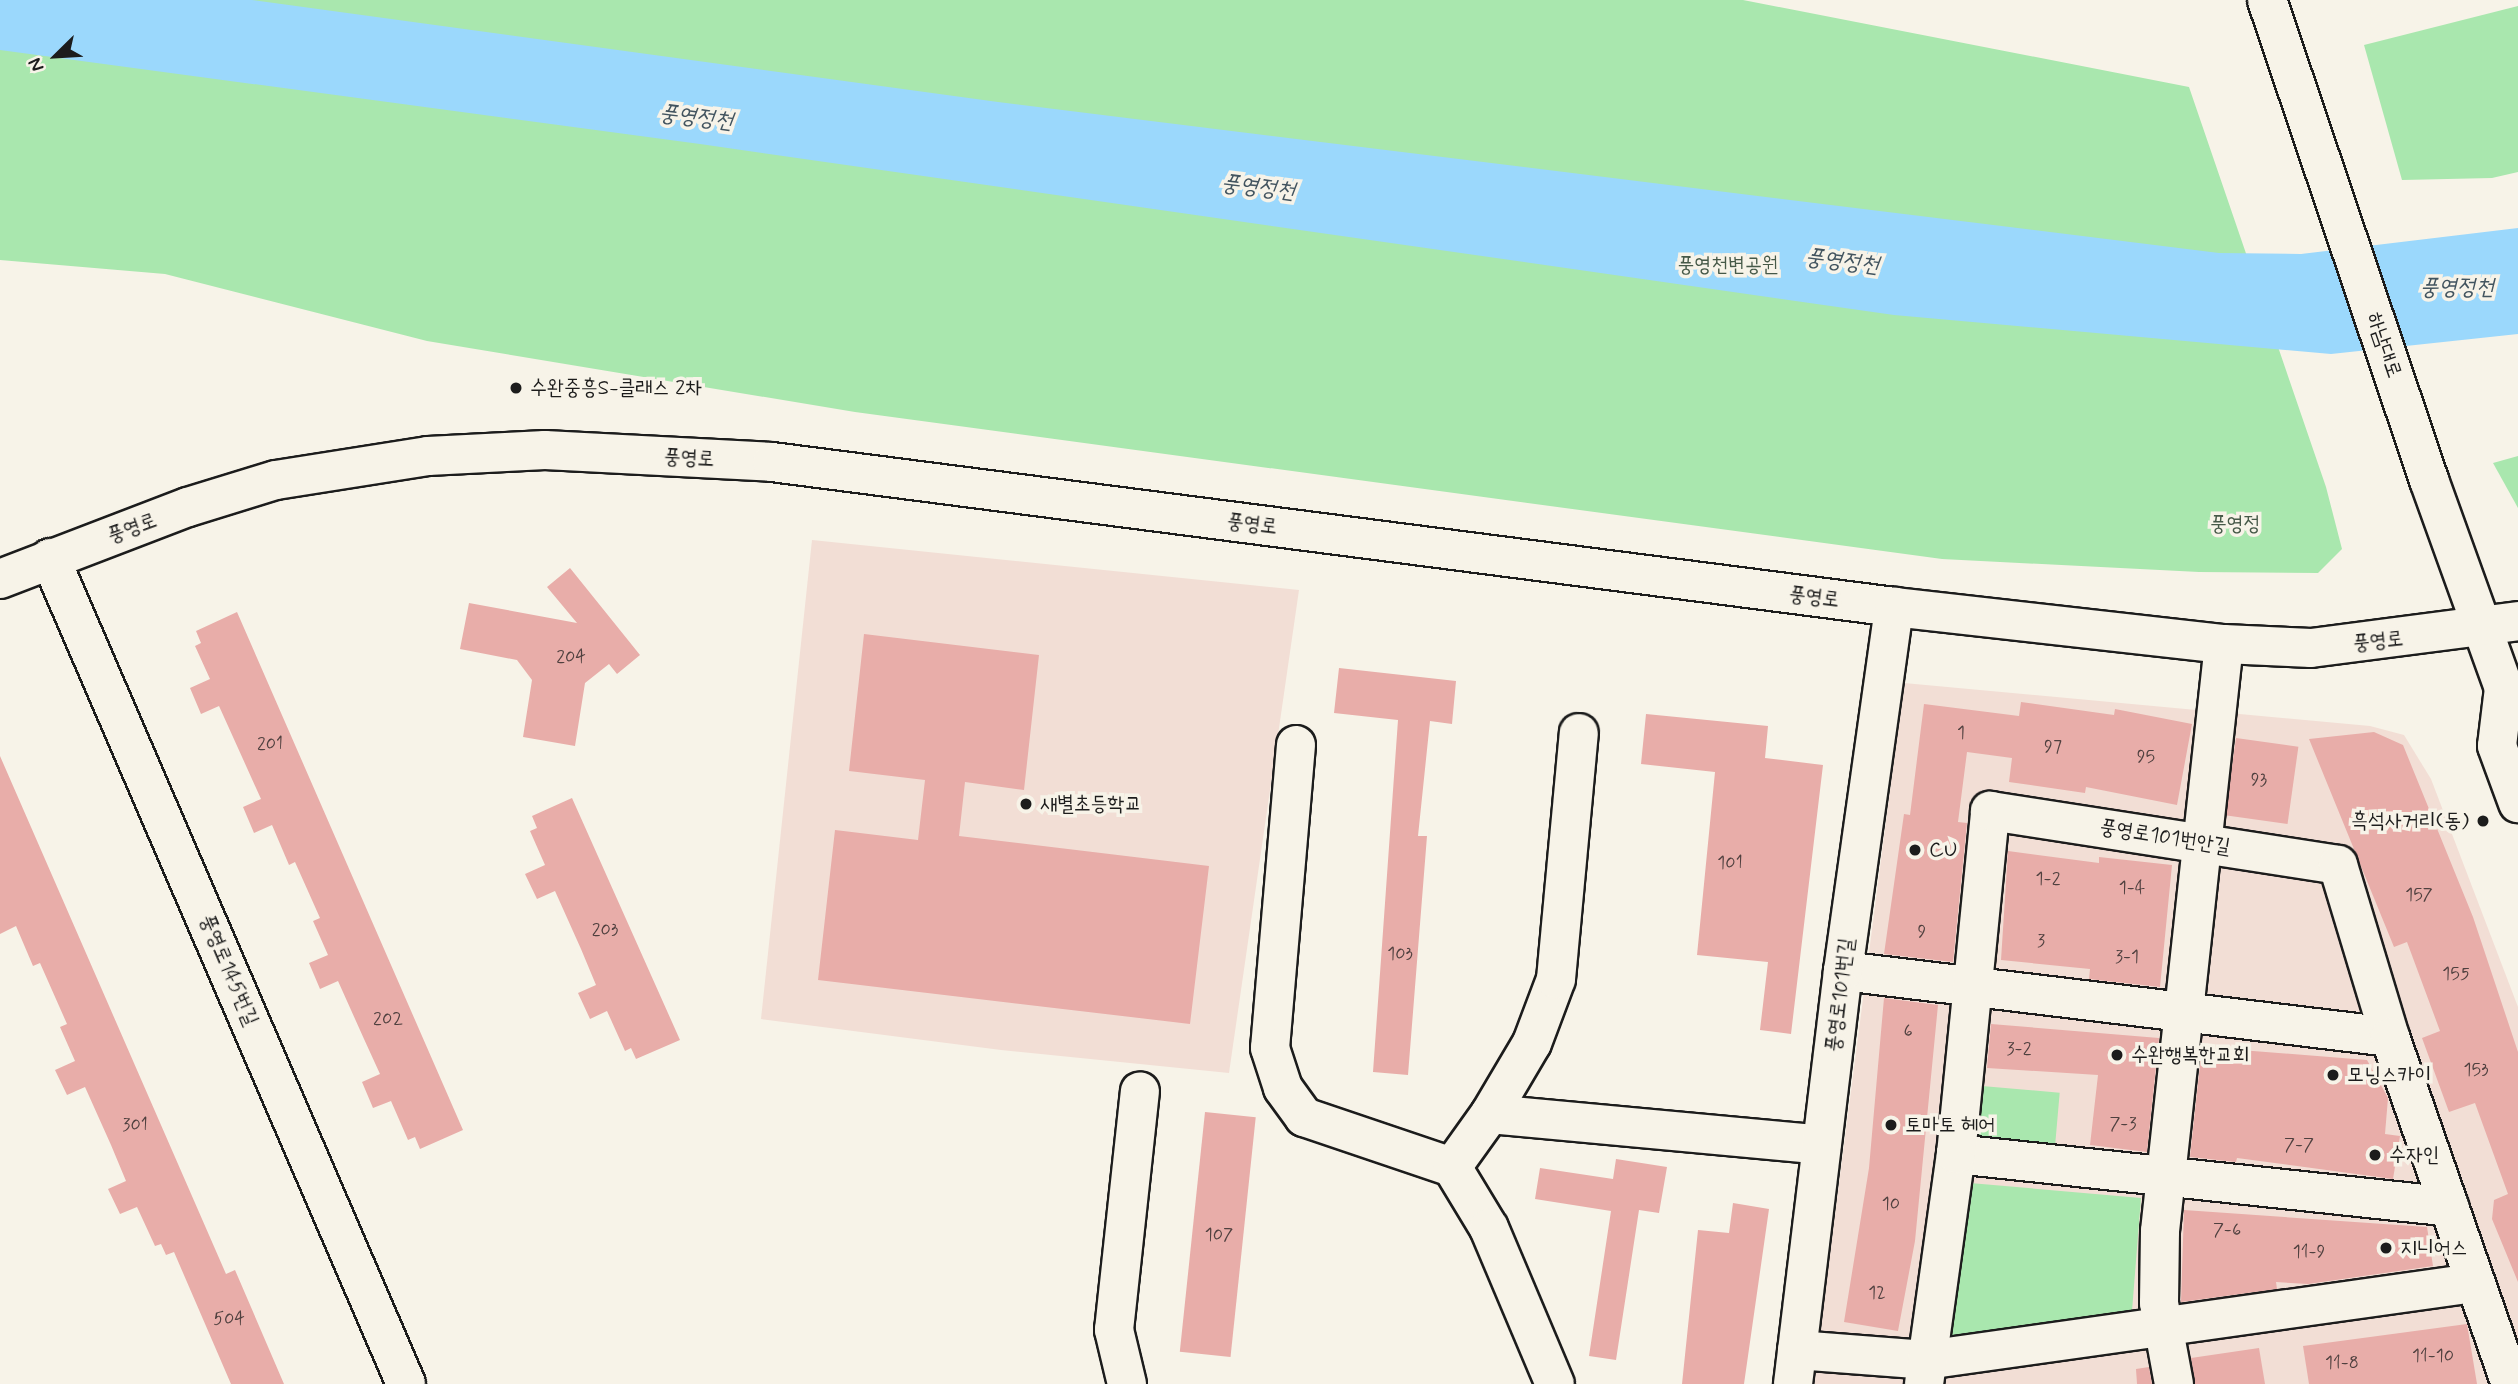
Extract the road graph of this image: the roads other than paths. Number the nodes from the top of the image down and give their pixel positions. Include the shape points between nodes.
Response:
1 (2267, 0) edge
2 (50, 558) junction
3 (0, 579) edge
4 (1894, 607) junction
5 (2501, 625) edge
6 (2224, 644) junction
7 (2511, 695) edge
8 (1579, 733) dead end
9 (1296, 745) dead end
10 (2518, 803) edge
11 (2200, 842) junction
12 (1843, 971) junction
13 (1971, 989) junction
14 (2182, 1012) junction
15 (2390, 1037) junction
16 (1140, 1091) dead end
17 (1490, 1114) junction
18 (1822, 1145) junction
19 (1956, 1154) junction
20 (1452, 1167) junction
21 (2166, 1178) junction
22 (2449, 1207) junction
23 (2473, 1283) junction
24 (2165, 1326) junction
25 (1795, 1367) edge
26 (1925, 1372) edge
27 (406, 1384) edge
28 (1126, 1384) edge
29 (1555, 1384) edge
30 (2174, 1384) edge
31 (2511, 1384) edge

1 - 5 street, 하남대로 via 2424,463
2 - 3 street, 풍영로
2 - 4 street, 풍영로 via 276,480 428,456 545,450 772,463
2 - 27 street, 풍영로145번길
4 - 6 street, 풍영로
4 - 12 street, 풍영로101번길
5 - 6 street, 풍영로 via 2311,648
5 - 7 street, 하남대로
6 - 11 street
7 - 10 street, 하남대로 via 2497,746
8 - 17 street via 1556,979 1532,1043
9 - 20 street via 1270,1048 1283,1088 1304,1117
11 - 13 street, 풍영로101번안길 via 1990,811
11 - 14 street
11 - 15 street, 풍영로101번안길 via 2338,865
12 - 13 street
12 - 18 street, 풍영로101번길
13 - 14 street
13 - 19 street, 풍영로101번안길
14 - 15 street
14 - 21 street
15 - 22 street, 풍영로101번안길
16 - 28 street via 1114,1330
17 - 18 street
17 - 20 street
18 - 25 street, 풍영로101번길
19 - 21 street
19 - 26 street, 풍영로101번안길
20 - 29 street via 1489,1228
21 - 22 street
21 - 24 street via 2159,1275
22 - 23 street, 풍영로101번안길
23 - 24 street
23 - 31 street, 풍영로101번안길
24 - 26 street
24 - 30 street
25 - 26 street

